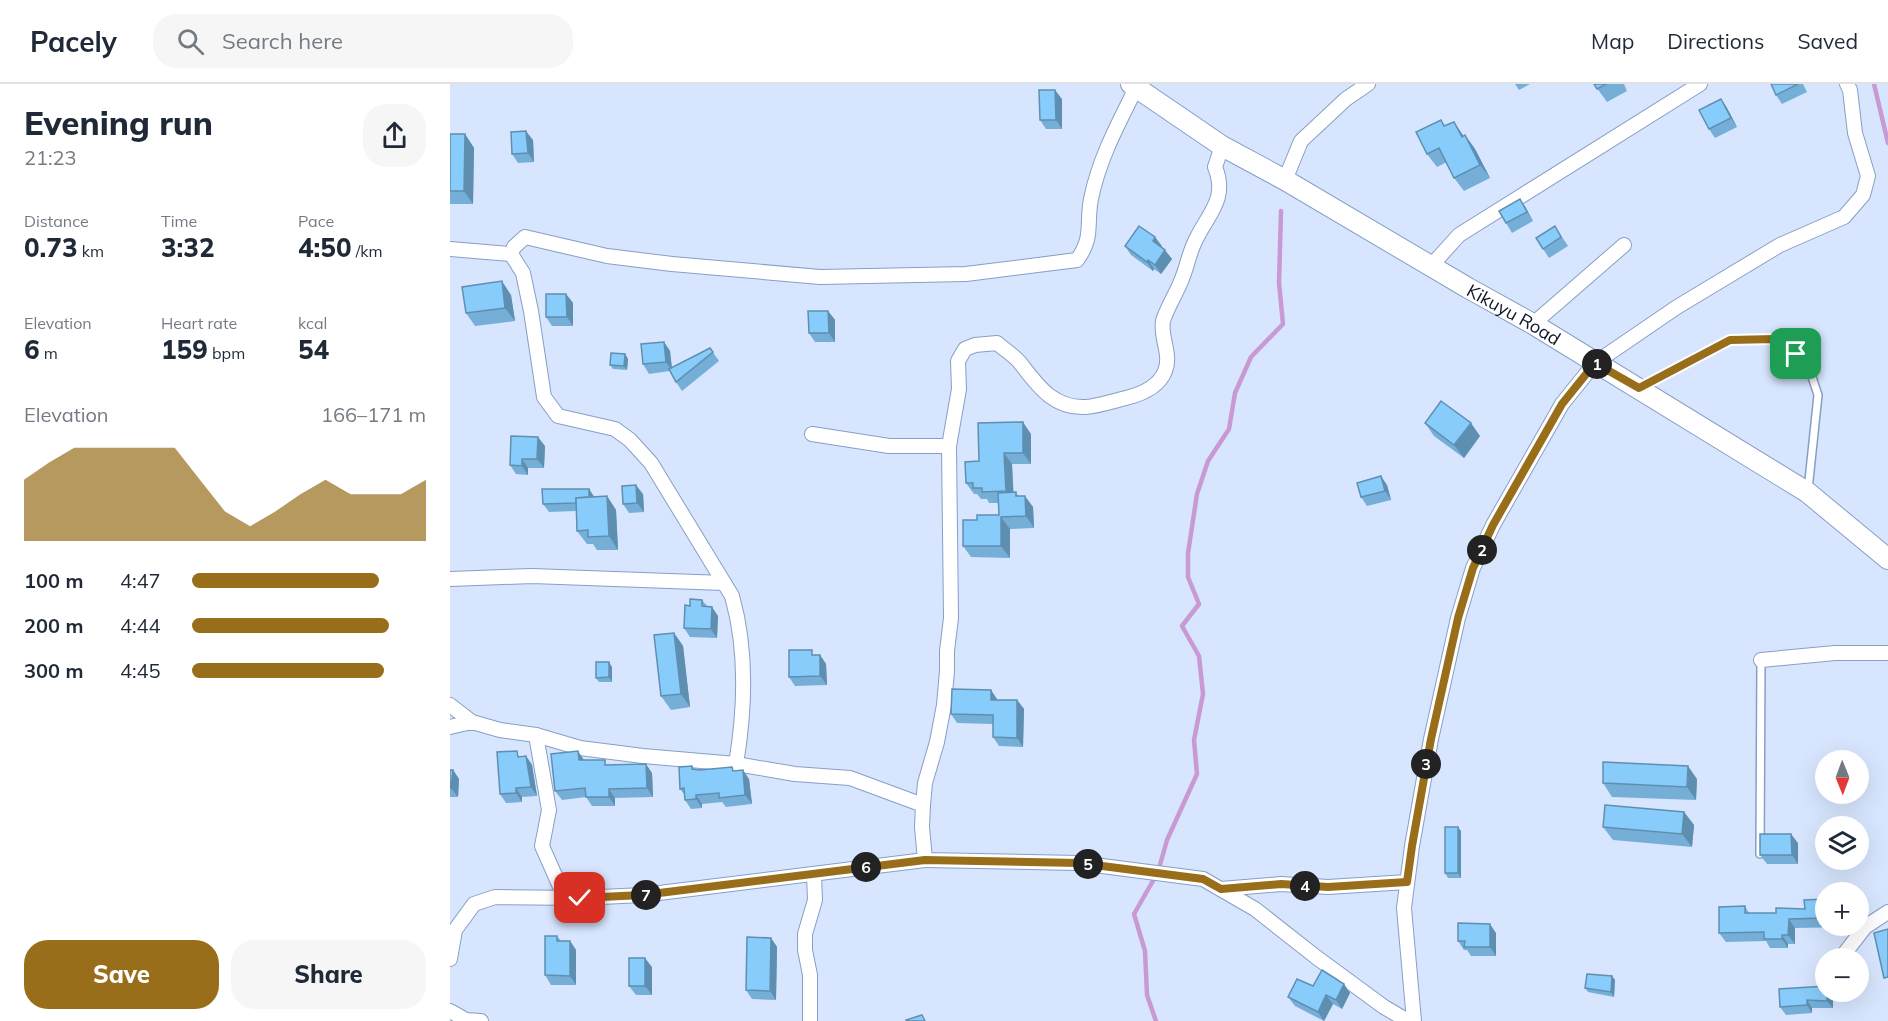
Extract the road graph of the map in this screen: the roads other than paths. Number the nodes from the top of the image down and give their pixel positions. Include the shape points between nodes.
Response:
1 (1368, 84) edge
2 (1700, 84) edge
3 (1847, 84) edge
4 (1134, 85) edge
5 (1222, 146) junction
6 (1285, 180) junction
7 (1624, 245) dead end
8 (450, 249) edge
9 (512, 254) junction
10 (1431, 266) junction
11 (1533, 324) junction
12 (1595, 363) junction
13 (1639, 388) junction
14 (812, 434) dead end
15 (949, 446) junction
16 (1808, 492) junction
17 (1888, 559) edge
18 (450, 579) edge
19 (724, 583) junction
20 (1888, 653) edge
21 (1761, 660) joint
22 (450, 705) edge
23 (472, 722) junction
24 (450, 727) edge
25 (536, 735) junction
26 (736, 764) junction
27 (922, 806) junction
28 (1760, 854) edge
29 (925, 860) junction
30 (814, 875) junction
31 (1407, 882) junction
32 (1221, 889) junction
33 (565, 898) junction
34 (1888, 912) edge
35 (1848, 948) edge
36 (450, 959) edge
37 (450, 1011) edge
38 (481, 1021) edge
39 (810, 1021) edge
40 (1413, 1021) edge

1 - 6 street via 1301,141
2 - 10 street via 1459,235
3 - 12 street via 1855,133 1869,176 1863,195 1844,217 1780,245
4 - 5 main road, Kikuyu Road
4 - 9 street via 1106,150 1091,200 1085,249 1077,260 966,274 820,276 607,256 525,237 514,246
5 - 6 main road, Kikuyu Road
5 - 15 street via 1215,166 1220,178 1216,205 1194,244 1163,319 1166,370 1156,385 1138,395 1108,403 1084,407 1059,403 1043,392 1020,362 997,343 975,345 965,349 958,361
6 - 10 main road, Kikuyu Road
7 - 11 street
8 - 9 street
9 - 19 street via 523,273 544,397 558,416 615,429 630,440 651,463
10 - 11 main road, Kikuyu Road
11 - 12 main road, Kikuyu Road
12 - 13 main road, Kikuyu Road
12 - 31 street via 1562,404 1473,568 1431,739
13 - 16 main road, Kikuyu Road
13 - 16 lane via 1730,340 1775,339 1796,354 1810,371 1818,395
14 - 15 street via 889,446
15 - 27 street via 950,637 944,705
16 - 17 main road, Kikuyu Road
18 - 19 street via 532,576
19 - 26 street via 738,617 742,658 741,732
20 - 21 street
21 - 28 lane
22 - 23 street
23 - 24 street
23 - 25 street
25 - 26 street via 580,748
25 - 33 street via 549,810 542,846
26 - 27 street via 850,778
27 - 29 street
29 - 30 street
29 - 32 street via 1079,863 1203,879
30 - 33 street via 643,895
30 - 39 street via 815,900 805,934
31 - 32 street
31 - 40 street via 1404,908
32 - 40 street via 1255,909 1383,1007
33 - 36 street via 495,897 474,904 455,930
34 - 35 street via 1865,927
37 - 38 street via 466,1020

